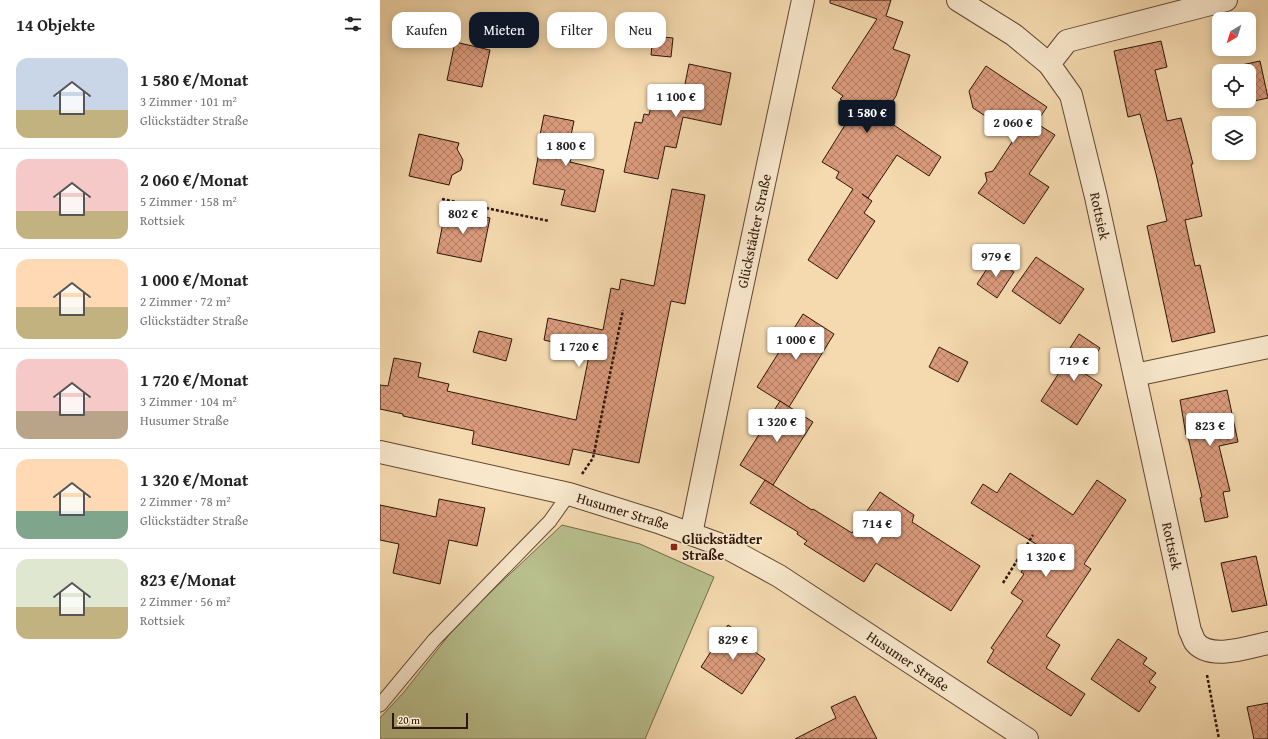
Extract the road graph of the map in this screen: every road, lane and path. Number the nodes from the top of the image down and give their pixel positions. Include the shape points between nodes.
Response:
1 (803, 0) edge
2 (958, 0) edge
3 (1226, 0) edge
4 (1049, 64) junction
5 (442, 199) dead end
6 (549, 221) dead end
7 (623, 310) dead end
8 (1268, 346) edge
9 (1135, 375) junction
10 (380, 452) edge
11 (569, 494) junction
12 (692, 534) junction
13 (1033, 535) dead end
14 (1003, 583) dead end
15 (1268, 644) edge
16 (1206, 649) junction
17 (380, 706) edge
18 (1027, 739) edge
19 (1219, 739) edge

1 - 12 street, Glückstädter Straße
2 - 4 street, Rottsiek via 1014,35
3 - 4 street via 1068,41
4 - 9 street, Rottsiek via 1071,95
5 - 6 path
7 - 11 path via 593,458
8 - 9 street
9 - 16 street, Rottsiek via 1190,630 1196,643
10 - 11 street, Husumer Straße
11 - 12 street, Husumer Straße
11 - 17 lane via 550,521 434,640
12 - 18 street, Husumer Straße via 724,546 778,576
13 - 14 path
15 - 16 street via 1219,652
16 - 19 path via 1208,679

